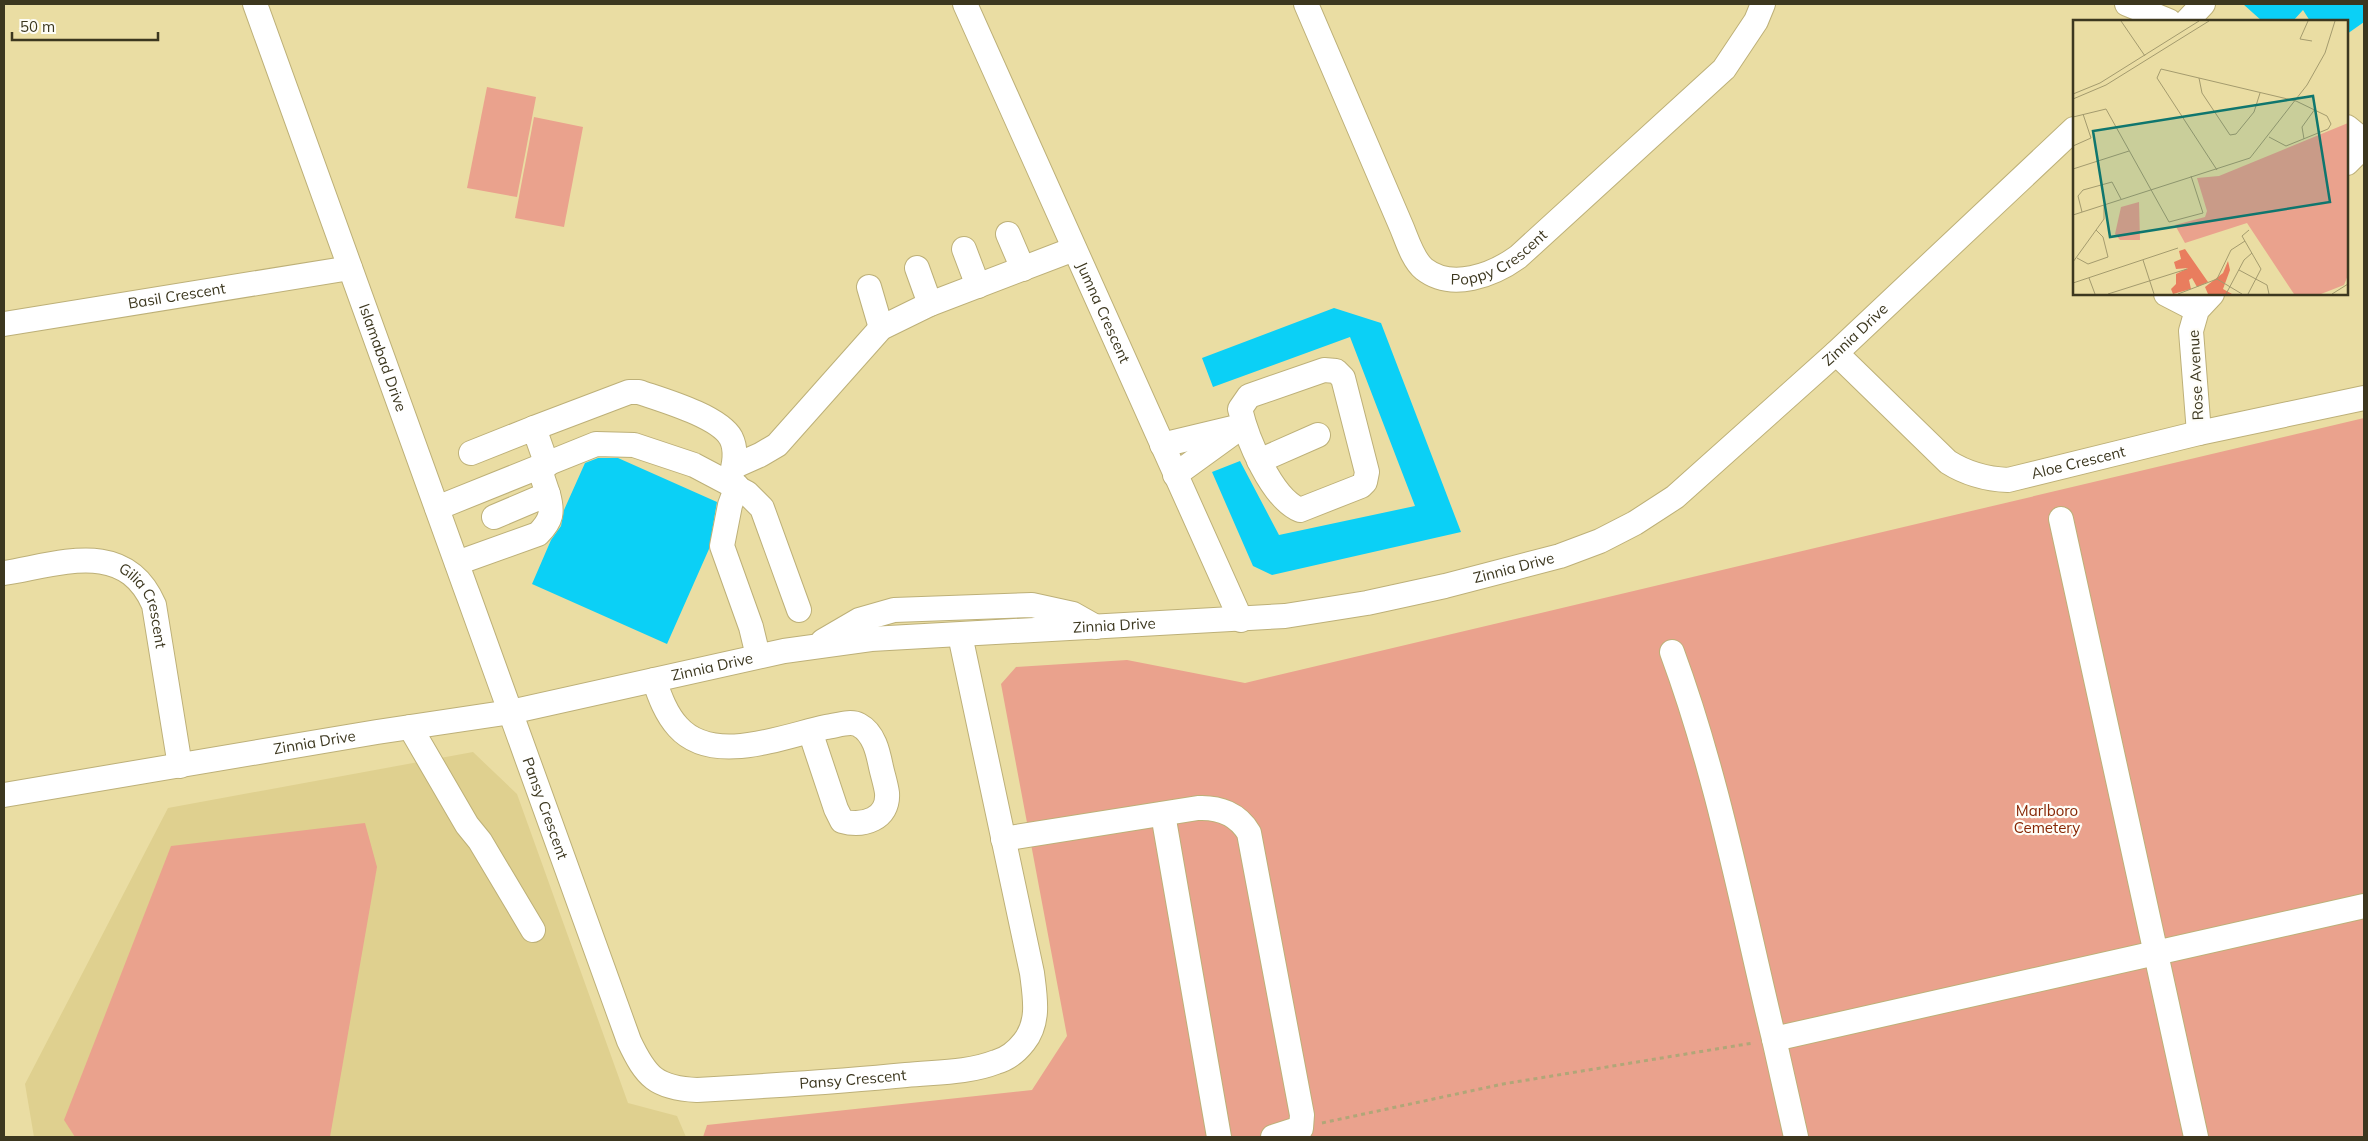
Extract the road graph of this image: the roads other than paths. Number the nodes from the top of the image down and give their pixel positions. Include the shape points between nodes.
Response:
1 (255, 4) edge
2 (965, 4) edge
3 (1306, 4) edge
4 (1763, 4) edge
5 (2127, 4) edge
6 (2203, 4) edge
7 (2167, 20) edge
8 (2188, 20) edge
9 (2348, 128) edge
10 (2073, 130) edge
11 (2364, 140) edge
12 (2364, 146) edge
13 (2348, 162) edge
14 (1008, 234) dead end
15 (964, 248) dead end
16 (1074, 249) junction
17 (350, 268) junction
18 (917, 268) dead end
19 (1023, 269) junction
20 (978, 286) junction
21 (870, 287) dead end
22 (2171, 295) edge
23 (2204, 302) edge
24 (930, 304) junction
25 (4, 324) edge
26 (881, 328) junction
27 (1836, 353) junction
28 (2364, 398) edge
29 (1244, 425) junction
30 (534, 428) junction
31 (2200, 433) junction
32 (1318, 435) dead end
33 (1162, 445) junction
34 (471, 453) dead end
35 (1260, 461) junction
36 (543, 466) junction
37 (1176, 475) junction
38 (734, 478) junction
39 (548, 494) junction
40 (437, 508) junction
41 (494, 517) dead end
42 (2061, 519) dead end
43 (457, 563) junction
44 (4, 573) edge
45 (799, 610) dead end
46 (1241, 620) junction
47 (1099, 628) junction
48 (960, 635) junction
49 (813, 647) junction
50 (1672, 652) dead end
51 (758, 656) junction
52 (654, 680) junction
53 (510, 712) junction
54 (410, 727) junction
55 (810, 730) dead end
56 (180, 766) junction
57 (4, 796) edge
58 (1163, 814) junction
59 (1004, 839) junction
60 (2364, 906) edge
61 (533, 930) dead end
62 (2156, 952) junction
63 (1774, 1039) junction
64 (1219, 1137) edge
65 (1273, 1137) edge
66 (1796, 1137) edge
67 (2196, 1137) edge

1 - 17 street, Islamabad Drive
2 - 16 street, Jumna Crescent
3 - 4 street, Poppy Crescent via 1418,261 1432,273 1455,279 1485,276 1501,270 1518,257 1724,69 1756,21
5 - 7 street
6 - 8 street
9 - 11 street
10 - 27 street, Zinnia Drive
12 - 13 street
14 - 19 street
15 - 20 street
16 - 19 street
16 - 33 street, Jumna Crescent
17 - 25 street, Basil Crescent
17 - 40 street, Islamabad Drive
18 - 24 street
19 - 20 street
20 - 24 street
21 - 26 street
22 - 23 street
23 - 31 street, Rose Avenue via 2191,331
24 - 26 street
26 - 38 street via 777,445
27 - 31 street, Aloe Crescent via 1948,462 1990,479 2008,480
27 - 46 street, Zinnia Drive via 1675,497 1600,542 1560,556 1445,586 1321,611
28 - 31 street, Aloe Crescent
29 - 33 street
29 - 35 street
29 - 35 street via 1240,409 1249,396 1324,370 1336,371 1343,378 1367,472 1365,482 1300,510 1284,501
29 - 37 street
30 - 34 street
30 - 36 street
30 - 38 street via 629,392 639,392 723,427 732,439
32 - 35 street
33 - 37 street, Jumna Crescent
36 - 38 street via 596,444 634,444
36 - 39 street
36 - 40 street
37 - 46 street, Jumna Crescent
38 - 45 street via 762,508
38 - 51 street via 722,546
39 - 41 street
39 - 43 street via 552,515 538,534
40 - 43 street, Islamabad Drive
42 - 62 street
43 - 53 street, Islamabad Drive
44 - 56 street, Gilia Crescent via 100,560 128,571 147,588 154,605
46 - 47 street, Zinnia Drive
47 - 48 street, Zinnia Drive
47 - 49 street via 1072,614 1032,605 894,610 859,620
48 - 49 street, Zinnia Drive
48 - 59 street, Pansy Crescent
49 - 51 street, Zinnia Drive
50 - 63 street via 1690,699 1705,753
51 - 52 street, Zinnia Drive
52 - 53 street, Zinnia Drive
52 - 55 street via 665,709 679,728 694,739 737,748
53 - 54 street, Zinnia Drive
53 - 59 street, Pansy Crescent via 629,1041 646,1073 653,1080 674,1088 697,1090 841,1082 956,1070 997,1062 1015,1051 1031,1031 1036,1004
54 - 56 street, Zinnia Drive
54 - 61 street
56 - 57 street, Zinnia Drive
58 - 59 street
58 - 64 street
58 - 65 street via 1210,808 1234,816 1249,833 1302,1115 1301,1128
60 - 62 street
62 - 63 street
62 - 67 street
63 - 66 street

